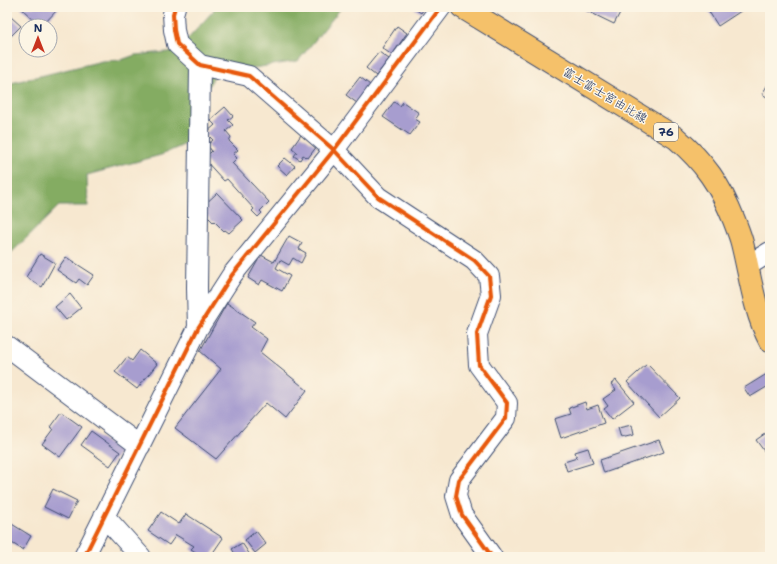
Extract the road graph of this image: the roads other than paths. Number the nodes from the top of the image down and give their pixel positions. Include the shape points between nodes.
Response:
1 (175, 7) edge
2 (441, 7) edge
3 (462, 7) edge
4 (200, 64) junction
5 (334, 150) junction
6 (770, 252) edge
7 (747, 266) junction
8 (198, 328) junction
9 (770, 341) edge
10 (7, 346) edge
11 (140, 446) junction
12 (104, 516) junction
13 (84, 557) edge
14 (141, 557) edge
15 (492, 557) edge

1 - 4 street via 173,14 177,44
2 - 5 street
3 - 7 main road, 富士富士宮由比線 / 76 via 676,138 694,153 713,177 727,202 742,241
4 - 5 street via 249,76
4 - 8 street
5 - 8 street via 232,275
5 - 15 street via 378,197 474,260 489,276 491,295 477,334 479,366 507,403 506,418 459,480 456,496 462,515
6 - 7 street
7 - 9 main road, 富士富士宮由比線 / 76 via 765,332
8 - 11 street
10 - 11 street
11 - 12 street
12 - 13 street
12 - 14 street

